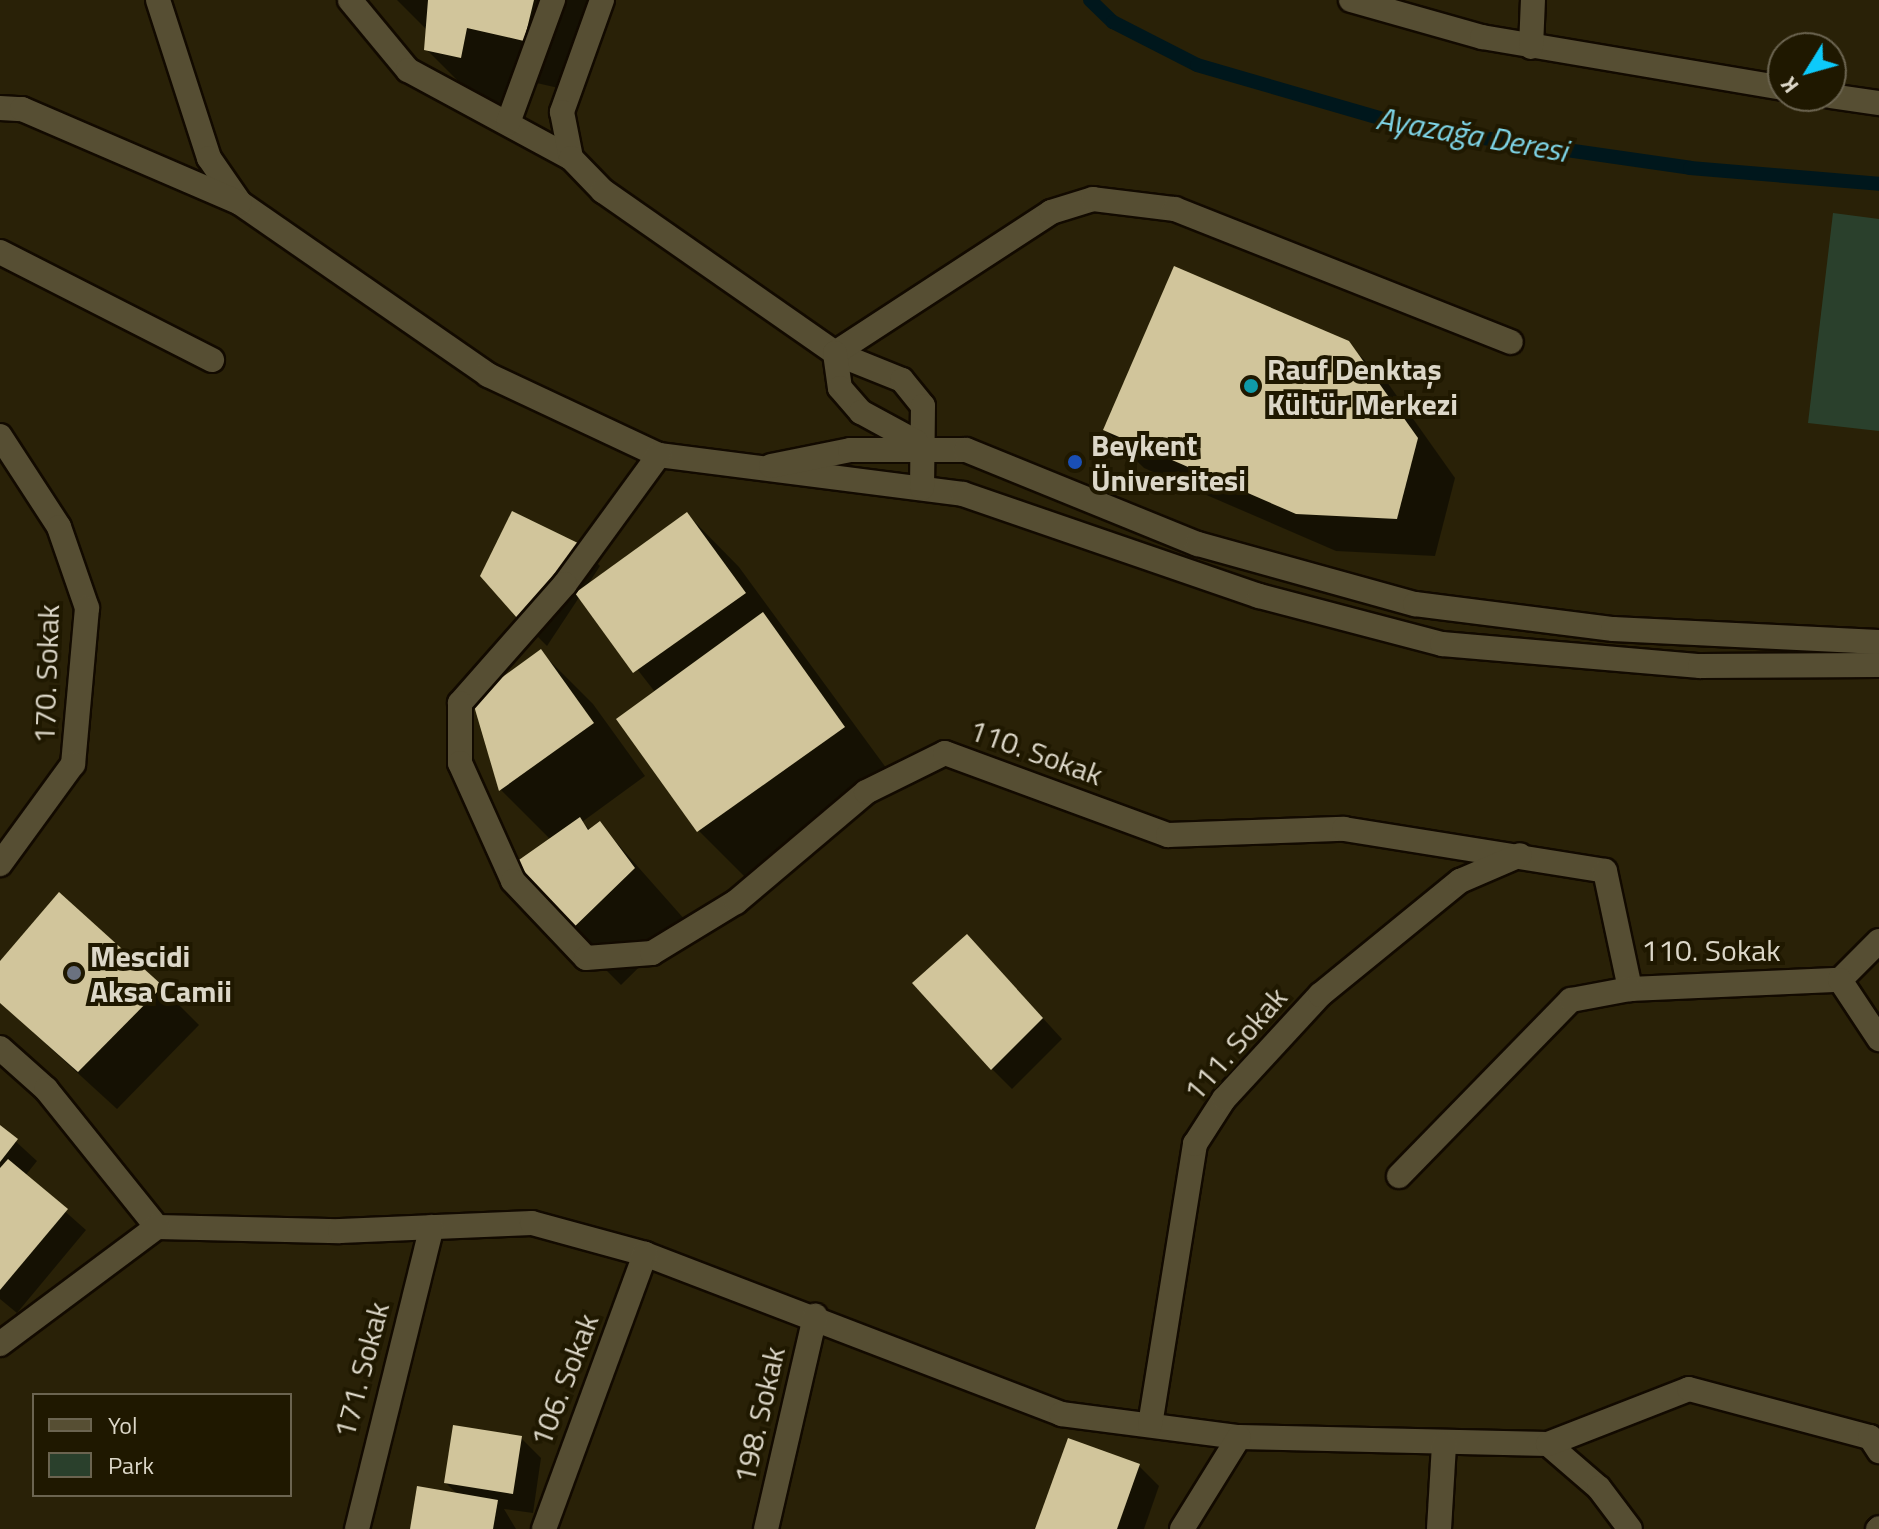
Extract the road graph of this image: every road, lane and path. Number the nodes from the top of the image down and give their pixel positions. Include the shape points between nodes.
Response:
1 (158, 0) edge
2 (350, 0) edge
3 (553, 0) edge
4 (602, 0) edge
5 (1351, 0) edge
6 (1533, 0) edge
7 (1531, 47) junction
8 (1767, 85) edge
9 (1847, 98) edge
10 (1879, 103) edge
11 (0, 108) edge
12 (508, 123) junction
13 (571, 158) junction
14 (240, 203) junction
15 (0, 252) edge
16 (1511, 342) dead end
17 (835, 353) junction
18 (212, 360) dead end
19 (0, 436) edge
20 (926, 446) junction
21 (659, 455) junction
22 (771, 466) junction
23 (922, 488) junction
24 (1879, 642) edge
25 (1879, 665) edge
26 (9, 834) edge
27 (1520, 854) junction
28 (0, 864) edge
29 (1879, 941) edge
30 (1840, 980) junction
31 (1630, 989) junction
32 (1879, 1039) edge
33 (0, 1048) edge
34 (1399, 1176) dead end
35 (157, 1227) junction
36 (432, 1227) junction
37 (645, 1254) junction
38 (815, 1316) junction
39 (0, 1344) edge
40 (1150, 1425) junction
41 (1239, 1437) junction
42 (1444, 1444) junction
43 (1548, 1444) junction
44 (1879, 1451) edge
45 (357, 1529) edge
46 (544, 1529) edge
47 (766, 1529) edge
48 (1182, 1529) edge
49 (1439, 1529) edge
50 (1630, 1529) edge

1 - 14 street via 209,158
2 - 12 street via 408,70
3 - 12 street
4 - 13 street via 562,112
5 - 7 street
6 - 7 street
7 - 8 street
9 - 10 street
11 - 14 street via 22,109
12 - 13 street
13 - 17 street via 603,191
14 - 21 street via 488,375
15 - 18 street
16 - 17 street via 1175,209 1093,199 1051,212
17 - 20 street via 840,388 861,412 887,432
17 - 20 street via 902,380 923,406
19 - 26 street, 170. Sokak via 59,527 87,608 73,764
20 - 22 street via 850,450
20 - 23 street
20 - 24 street via 1004,461 1198,544 1415,604 1613,629
21 - 22 street
21 - 27 street, 110. Sokak via 565,584 460,703 460,763 513,881 586,958 652,953 736,902 866,792 945,753 1168,835 1344,829
22 - 23 street via 808,480
23 - 25 street via 1009,508 1259,596 1442,644 1700,666
26 - 28 street, 170. Sokak
27 - 31 street, 110. Sokak via 1605,871
27 - 40 street, 111. Sokak via 1460,881 1320,995 1224,1099 1195,1144
29 - 30 street
30 - 31 street, 110. Sokak
30 - 32 street
31 - 34 street via 1571,1000
33 - 35 street via 46,1089
35 - 36 street
35 - 39 street
36 - 37 street via 532,1223
36 - 45 street, 171. Sokak
37 - 38 street
37 - 46 street, 106. Sokak
38 - 40 street via 1061,1414
38 - 47 street, 198. Sokak
40 - 41 street
41 - 42 street
41 - 48 street
42 - 43 street
42 - 49 street
43 - 44 street via 1689,1389 1870,1437
43 - 50 street via 1599,1488

